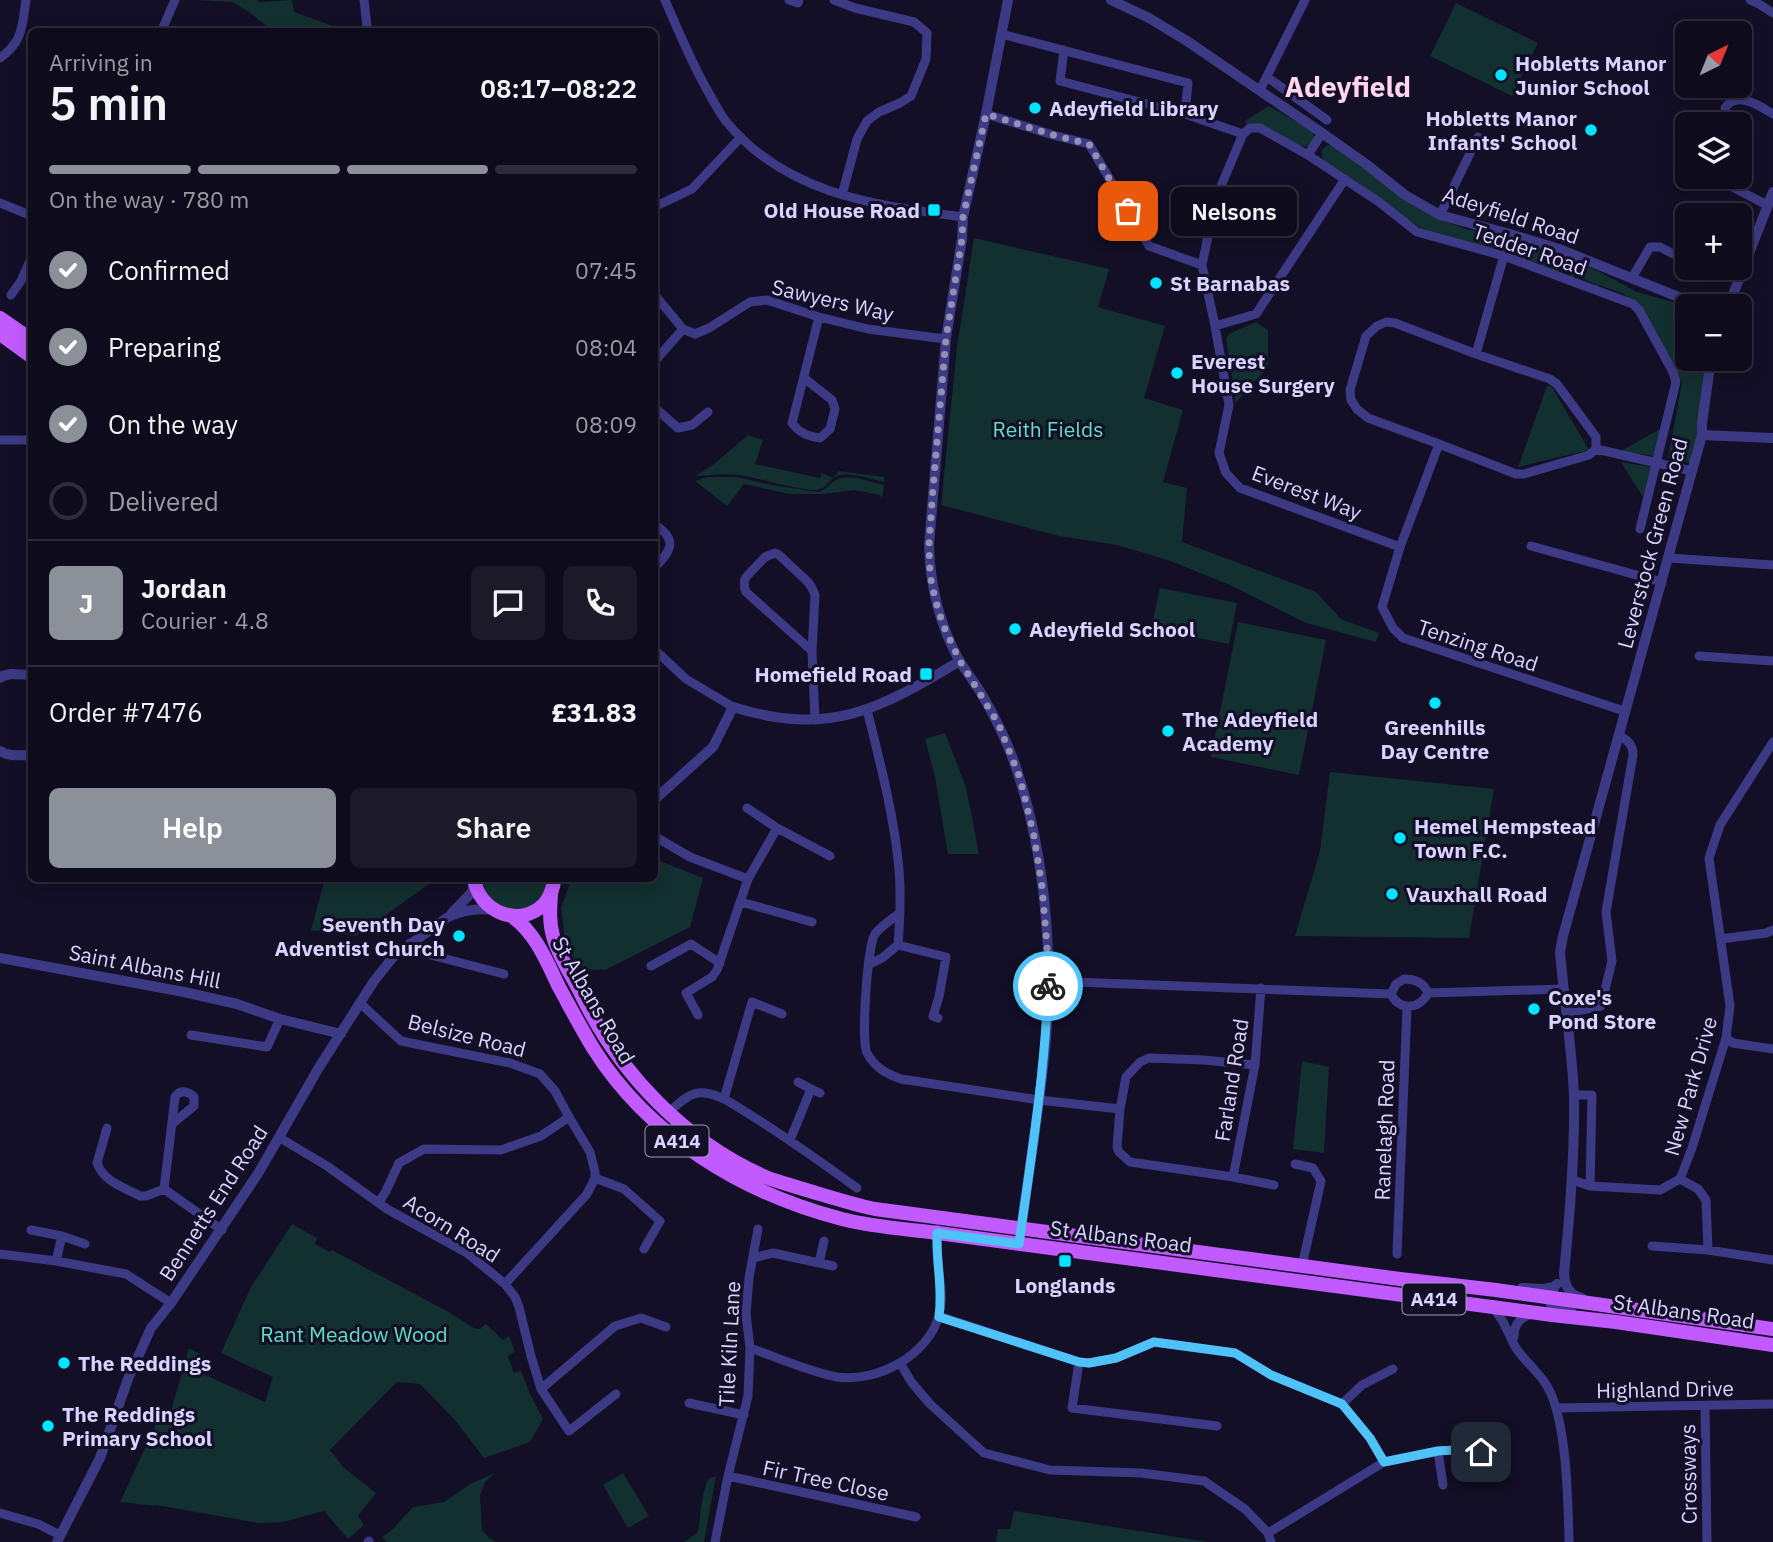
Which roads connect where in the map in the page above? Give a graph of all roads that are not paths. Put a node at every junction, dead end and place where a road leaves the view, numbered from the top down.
1 (26, 0) edge
2 (174, 0) edge
3 (364, 0) edge
4 (665, 0) edge
5 (789, 0) edge
6 (799, 0) edge
7 (834, 0) edge
8 (1008, 0) edge
9 (1111, 0) edge
10 (1305, 0) edge
11 (1749, 0) edge
12 (1773, 13) edge
13 (367, 27) dead end
14 (164, 28) edge
15 (1001, 34) junction
16 (1063, 51) junction
17 (0, 58) edge
18 (1267, 77) junction
19 (1260, 90) junction
20 (1725, 108) dead end
21 (986, 114) junction
22 (1185, 114) junction
23 (1773, 114) edge
24 (1327, 120) dead end
25 (1247, 131) junction
26 (1322, 133) junction
27 (741, 137) junction
28 (1478, 137) dead end
29 (1308, 155) junction
30 (1345, 179) junction
31 (1736, 189) edge
32 (1773, 192) edge
33 (842, 195) junction
34 (0, 203) edge
35 (658, 205) edge
36 (1767, 205) junction
37 (28, 214) edge
38 (1440, 215) junction
39 (963, 217) junction
40 (1510, 234) junction
41 (1675, 255) edge
42 (1504, 256) junction
43 (28, 265) edge
44 (1202, 265) junction
45 (1632, 278) junction
46 (1733, 294) edge
47 (11, 295) dead end
48 (1675, 295) edge
49 (658, 299) edge
50 (820, 317) junction
51 (0, 318) edge
52 (1215, 326) junction
53 (683, 329) junction
54 (0, 334) edge
55 (28, 337) edge
56 (946, 338) junction
57 (28, 354) edge
58 (1476, 354) junction
59 (658, 357) edge
60 (1709, 371) edge
61 (804, 378) junction
62 (658, 410) edge
63 (708, 412) dead end
64 (1702, 435) junction
65 (1773, 438) edge
66 (0, 440) edge
67 (28, 440) edge
68 (1439, 444) junction
69 (1596, 449) junction
70 (1656, 462) junction
71 (1692, 471) junction
72 (658, 527) edge
73 (1640, 529) dead end
74 (1531, 546) dead end
75 (1400, 547) junction
76 (1669, 558) junction
77 (658, 564) edge
78 (1773, 565) edge
79 (1662, 582) junction
80 (812, 651) junction
81 (658, 653) edge
82 (1699, 656) dead end
83 (960, 661) junction
84 (1773, 662) edge
85 (28, 675) edge
86 (0, 678) edge
87 (733, 707) junction
88 (867, 710) junction
89 (1624, 711) junction
90 (815, 720) junction
91 (1619, 735) junction
92 (1773, 742) edge
93 (0, 751) edge
94 (28, 755) edge
95 (658, 796) edge
96 (747, 808) dead end
97 (777, 828) junction
98 (658, 838) edge
99 (830, 856) dead end
100 (748, 879) junction
101 (474, 882) edge
102 (475, 882) edge
103 (553, 887) edge
104 (741, 902) junction
105 (494, 910) junction
106 (900, 913) junction
107 (448, 917) junction
108 (513, 917) junction
109 (812, 922) dead end
110 (1773, 930) edge
111 (1721, 939) junction
112 (410, 943) junction
113 (898, 945) junction
114 (0, 958) edge
115 (720, 963) junction
116 (868, 965) junction
117 (651, 966) dead end
118 (504, 974) dead end
119 (1048, 981) junction
120 (1261, 988) junction
121 (1563, 989) junction
122 (1391, 993) junction
123 (1428, 993) junction
124 (360, 1003) junction
125 (1407, 1007) junction
126 (1567, 1013) junction
127 (782, 1014) dead end
128 (698, 1015) dead end
129 (939, 1018) dead end
130 (280, 1019) junction
131 (191, 1034) dead end
132 (341, 1034) junction
133 (1726, 1038) junction
134 (1773, 1049) edge
135 (1255, 1066) junction
136 (798, 1082) dead end
137 (1574, 1095) junction
138 (724, 1099) junction
139 (1039, 1100) junction
140 (1120, 1109) junction
141 (668, 1113) junction
142 (569, 1117) junction
143 (172, 1125) dead end
144 (107, 1128) dead end
145 (280, 1138) junction
146 (790, 1140) junction
147 (1296, 1164) dead end
148 (1233, 1177) junction
149 (595, 1178) junction
150 (1680, 1179) junction
151 (1573, 1181) junction
152 (1274, 1185) dead end
153 (1590, 1186) junction
154 (857, 1188) dead end
155 (164, 1189) junction
156 (379, 1202) junction
157 (935, 1217) junction
158 (1021, 1228) junction
159 (758, 1229) dead end
160 (30, 1230) dead end
161 (222, 1230) junction
162 (937, 1233) junction
163 (62, 1236) junction
164 (824, 1241) dead end
165 (85, 1244) dead end
166 (1019, 1244) junction
167 (1652, 1246) dead end
168 (644, 1249) dead end
169 (1708, 1250) junction
170 (0, 1254) edge
171 (1397, 1254) dead end
172 (753, 1258) junction
173 (1773, 1260) edge
174 (56, 1261) junction
175 (818, 1263) junction
176 (833, 1266) dead end
177 (1302, 1266) junction
178 (1564, 1273) junction
179 (505, 1284) junction
180 (1552, 1293) junction
181 (171, 1303) junction
182 (1492, 1306) junction
183 (1612, 1306) junction
184 (1535, 1313) junction
185 (939, 1317) junction
186 (1616, 1322) junction
187 (666, 1327) dead end
188 (1773, 1329) edge
189 (1514, 1343) junction
190 (1773, 1345) edge
191 (750, 1348) junction
192 (1079, 1362) junction
193 (900, 1363) junction
194 (1393, 1369) dead end
195 (541, 1389) junction
196 (616, 1394) dead end
197 (689, 1403) dead end
198 (1342, 1404) junction
199 (1773, 1404) edge
200 (1705, 1406) junction
201 (1557, 1408) junction
202 (744, 1415) junction
203 (1217, 1426) dead end
204 (1438, 1451) junction
205 (1481, 1452) dead end
206 (1384, 1462) junction
207 (728, 1476) junction
208 (1443, 1485) dead end
209 (0, 1513) edge
210 (916, 1517) dead end
211 (1270, 1538) edge
212 (58, 1539) edge
213 (715, 1542) edge
214 (1569, 1542) edge
215 (1707, 1542) edge

1 - 17 street
2 - 14 street
3 - 13 street
4 - 27 street
5 - 6 street
7 - 33 street
8 - 15 street
9 - 19 street, Adeyfield Road
10 - 18 street
11 - 12 street
15 - 16 street
15 - 21 street
16 - 22 street, Tedder Road
16 - 22 street
18 - 19 street
18 - 24 street
19 - 26 street, Adeyfield Road
20 - 23 street
21 - 39 street
21 - 44 street
22 - 25 street, Tedder Road
25 - 29 street, Tedder Road
25 - 44 street, Everest Way
26 - 29 street
26 - 38 street, Adeyfield Road
27 - 33 street
27 - 35 street
28 - 38 street
29 - 30 street, Tedder Road
30 - 42 street, Tedder Road
30 - 52 street
31 - 36 street
32 - 36 street
33 - 39 street
34 - 37 street
36 - 46 street
38 - 40 street, Adeyfield Road
39 - 56 street
40 - 42 street
40 - 45 street, Adeyfield Road
41 - 45 street
42 - 58 street
42 - 70 street, Tedder Road
43 - 47 street
44 - 52 street, Everest Way
45 - 48 street, Adeyfield Road
49 - 53 street
50 - 53 street, Sawyers Way
50 - 56 street, Sawyers Way
50 - 61 street
51 - 55 main road
52 - 75 street, Everest Way
53 - 59 street
54 - 57 main road
56 - 83 street
58 - 68 street
58 - 69 street
60 - 64 street, Leverstock Green Road
61 - 61 street
62 - 63 street
64 - 65 street
64 - 71 street, Leverstock Green Road
66 - 67 street
68 - 69 street
68 - 75 street, Tenzing Road
69 - 70 street
70 - 71 street
70 - 73 street, Tedder Road
71 - 76 street, Leverstock Green Road
72 - 77 street
74 - 79 street
75 - 89 street, Tenzing Road
76 - 78 street
76 - 79 street, Leverstock Green Road
79 - 89 street, Leverstock Green Road
80 - 80 street
80 - 90 street
81 - 87 street
82 - 84 street
83 - 88 street
83 - 119 street
85 - 86 street
87 - 90 street
87 - 95 street
88 - 90 street
88 - 106 street
89 - 91 street, Leverstock Green Road
91 - 121 street, Leverstock Green Road
91 - 126 street
92 - 111 street, New Park Drive
93 - 94 street
96 - 97 street
97 - 99 street
97 - 100 street
98 - 100 street
100 - 104 street
101 - 107 street, Bennetts End Road
102 - 105 main road
103 - 108 main road
103 - 141 main road, St Albans Road / A414
104 - 109 street
104 - 115 street
105 - 107 street, Bennetts End Road
105 - 108 main road
106 - 113 street
106 - 116 street
107 - 112 street, Bennetts End Road
108 - 162 main road, St Albans Road / A414
110 - 111 street
111 - 133 street, New Park Drive
112 - 118 street
112 - 124 street, Bennetts End Road
113 - 116 street
113 - 129 street
114 - 130 street, Saint Albans Hill
115 - 117 street
115 - 128 street
116 - 139 street
119 - 120 street
119 - 139 street
120 - 122 street
120 - 135 street, Farland Road
121 - 123 street
121 - 126 street, Leverstock Green Road
122 - 123 street
122 - 125 street
123 - 125 street
124 - 132 street, Bennetts End Road
124 - 142 street, Belsize Road
125 - 171 street, Ranelagh Road
126 - 137 street, Leverstock Green Road
127 - 138 street
130 - 131 street
130 - 132 street, Saint Albans Hill
132 - 145 street, Bennetts End Road
133 - 134 street
133 - 150 street, New Park Drive
135 - 140 street
135 - 148 street, Farland Road
136 - 146 street
137 - 151 street, Leverstock Green Road
137 - 153 street
138 - 141 street
138 - 146 street
139 - 140 street
139 - 158 street
140 - 148 street
141 - 157 main road, St Albans Road / A414
142 - 149 street, Belsize Road
142 - 156 street
143 - 155 street
144 - 155 street
145 - 156 street, Acorn Road
145 - 161 street, Bennetts End Road
146 - 154 street
147 - 177 street
148 - 152 street
149 - 168 street
149 - 179 street
150 - 153 street, New Park Drive
150 - 169 street
151 - 153 street, New Park Drive
151 - 178 street, Leverstock Green Road
155 - 161 street
156 - 179 street, Acorn Road
157 - 158 main road, St Albans Road / A414
157 - 162 street
158 - 166 street
158 - 177 main road, St Albans Road / A414
159 - 172 street, Tile Kiln Lane
160 - 163 street
161 - 181 street, Bennetts End Road
162 - 166 main road, St Albans Road / A414
162 - 185 street
163 - 165 street
163 - 174 street
164 - 175 street
166 - 182 main road, St Albans Road / A414
167 - 169 street
169 - 173 street
170 - 174 street
172 - 175 street
172 - 191 street, Tile Kiln Lane
174 - 181 street
175 - 176 street
177 - 180 main road, St Albans Road / A414
178 - 180 street, Leverstock Green Road
178 - 183 street
179 - 195 street, Acorn Road
180 - 183 main road, St Albans Road / A414
180 - 186 street
181 - 212 street, Bennetts End Road
182 - 184 main road, St Albans Road / A414
182 - 189 street
183 - 188 main road, St Albans Road / A414
184 - 186 main road, St Albans Road / A414
184 - 189 street
185 - 192 street
185 - 193 street
186 - 190 main road, St Albans Road / A414
187 - 195 street
189 - 201 street
191 - 193 street
191 - 202 street, Tile Kiln Lane
192 - 198 street
192 - 203 street
193 - 211 street
194 - 198 street
195 - 196 street, Acorn Road
197 - 202 street
198 - 206 street
199 - 200 street, Highland Drive
200 - 201 street, Highland Drive
200 - 215 street, Crossways
201 - 214 street
202 - 207 street, Tile Kiln Lane
204 - 205 street
204 - 206 street
204 - 208 street
206 - 211 street
207 - 210 street, Fir Tree Close
207 - 213 street, Tile Kiln Lane
209 - 212 street

